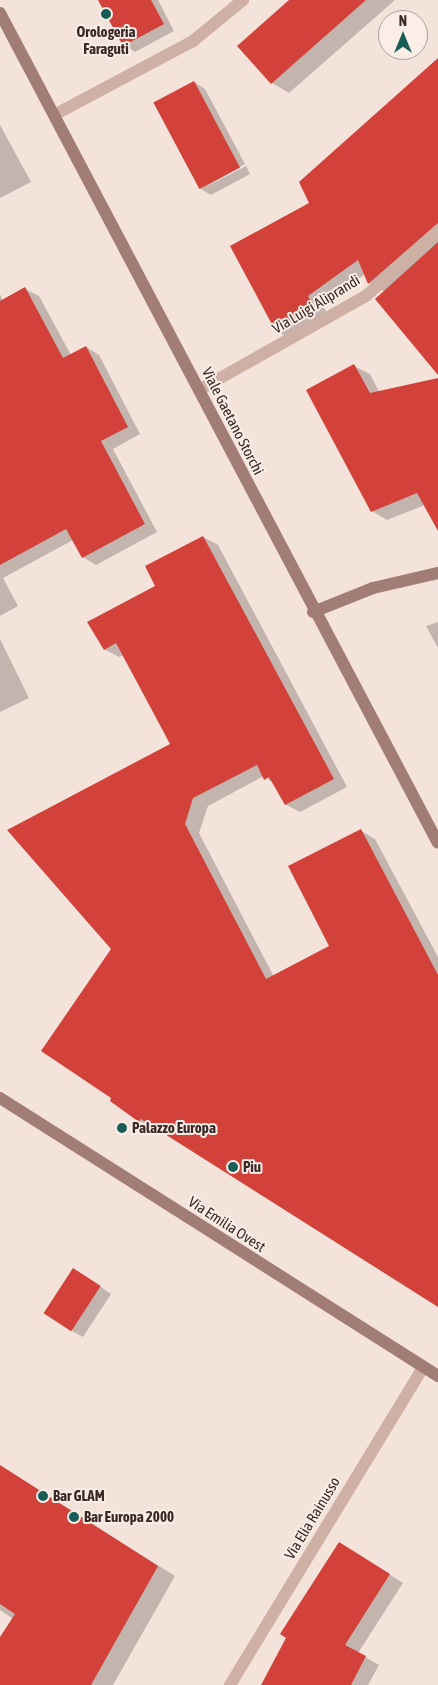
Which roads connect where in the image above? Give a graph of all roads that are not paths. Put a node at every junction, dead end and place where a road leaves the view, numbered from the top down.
1 (242, 0) edge
2 (0, 13) edge
3 (54, 115) junction
4 (438, 231) edge
5 (199, 390) junction
6 (438, 573) edge
7 (314, 612) junction
8 (438, 843) edge
9 (0, 1098) edge
10 (424, 1368) junction
11 (438, 1376) edge
12 (230, 1685) edge

1 - 3 street
2 - 3 street, Viale Gaetano Storchi
3 - 5 street, Viale Gaetano Storchi
4 - 5 street, Via Luigi Aliprandi
5 - 7 street, Viale Gaetano Storchi
6 - 7 street
7 - 8 street, Viale Gaetano Storchi
9 - 10 street, Via Emilia Ovest
10 - 11 street, Via Emilia Ovest
10 - 12 street, Via Elia Rainusso

